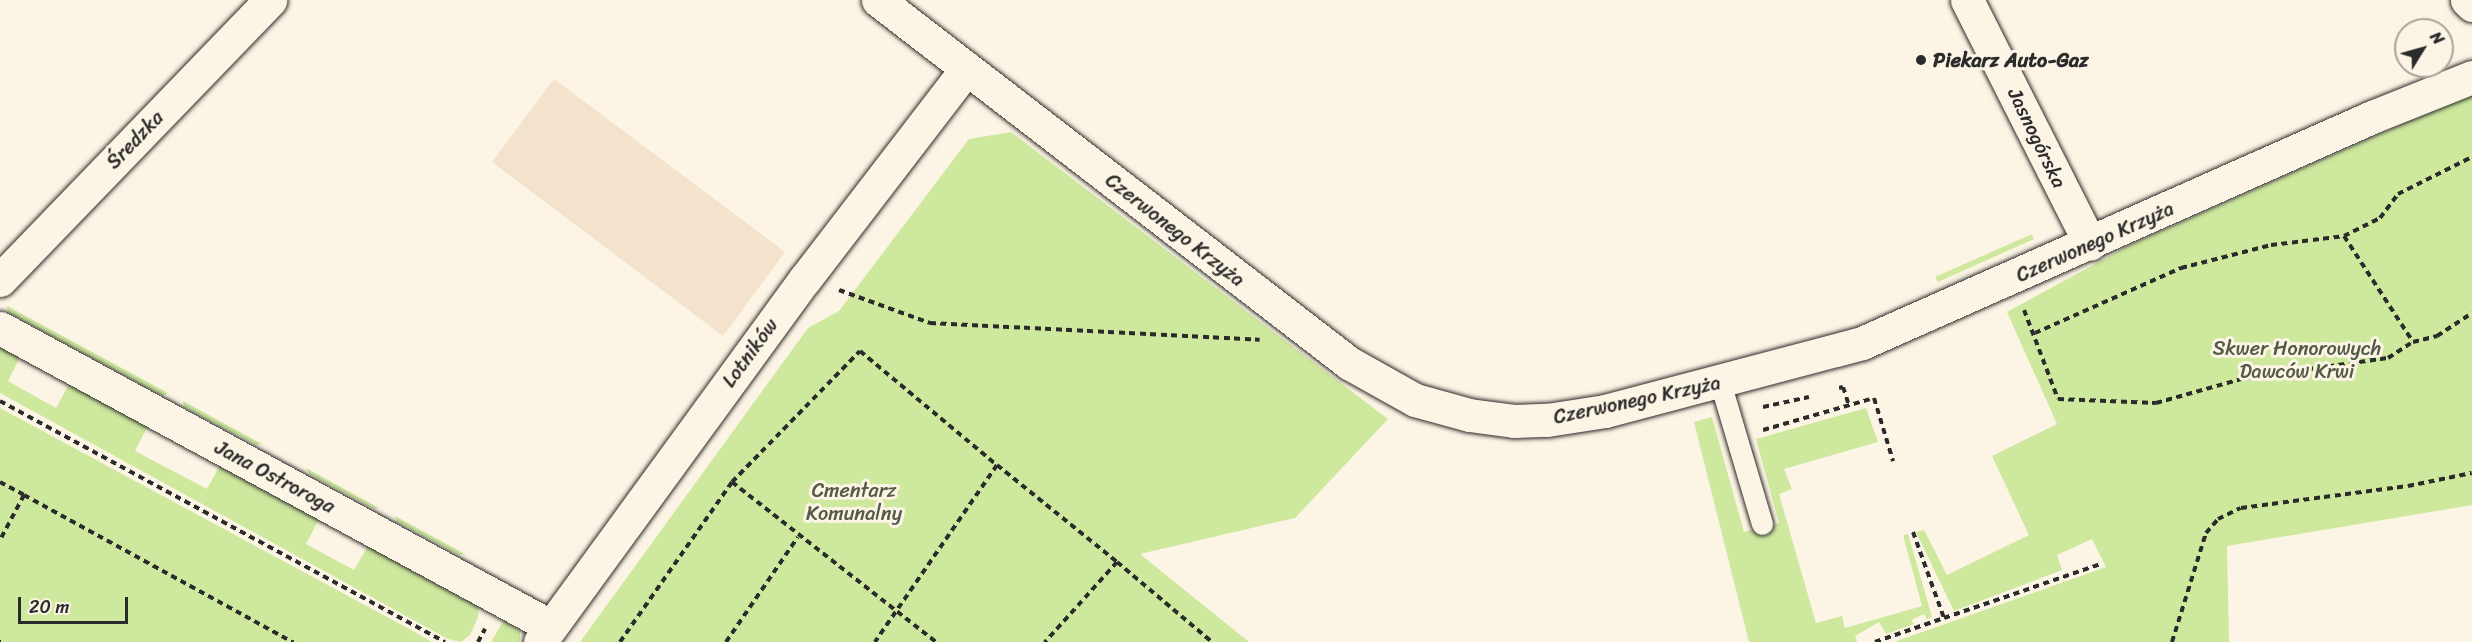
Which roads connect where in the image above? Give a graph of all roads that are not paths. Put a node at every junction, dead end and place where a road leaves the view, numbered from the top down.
1 (270, 0) edge
2 (878, 0) edge
3 (1967, 0) edge
4 (2467, 0) edge
5 (2472, 5) edge
6 (966, 69) junction
7 (2472, 77) edge
8 (2090, 244) junction
9 (0, 280) edge
10 (0, 328) edge
11 (1720, 382) junction
12 (1762, 524) dead end
13 (545, 634) edge

1 - 9 street, Średzka
2 - 6 street, Czerwonego Krzyża
3 - 8 street, Jasnogórska
4 - 5 street
6 - 11 street, Czerwonego Krzyża
6 - 13 street, Lotników
7 - 8 street, Czerwonego Krzyża
8 - 11 street, Czerwonego Krzyża
10 - 13 street, Jana Ostroroga
11 - 12 lane

